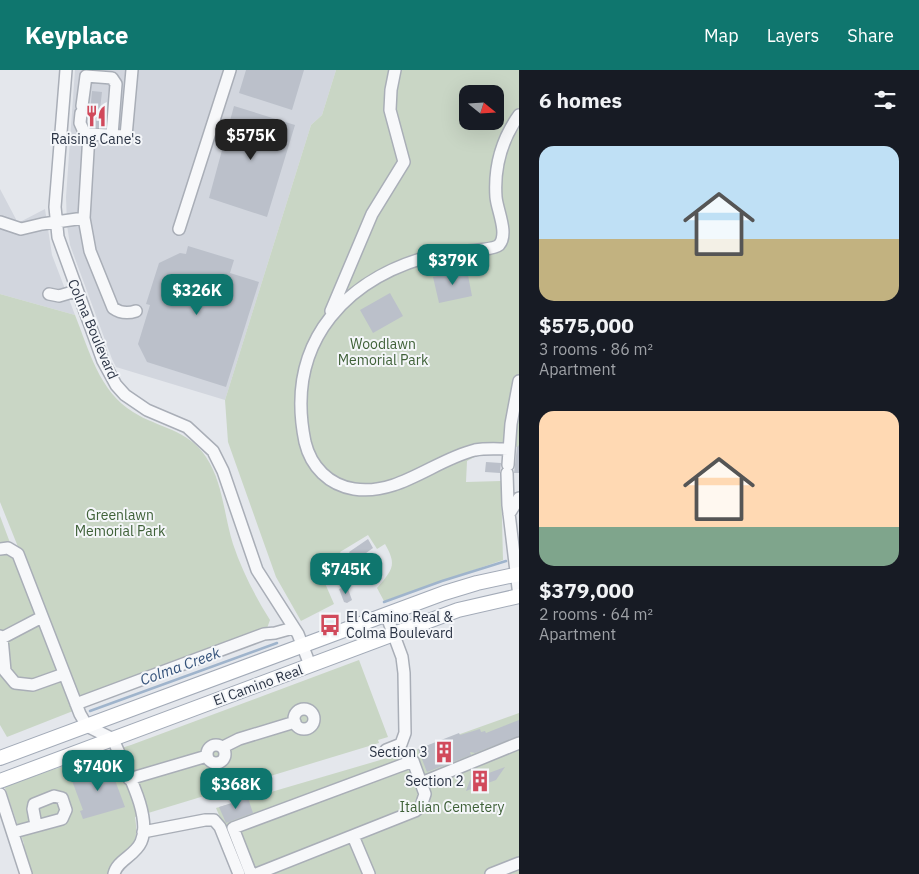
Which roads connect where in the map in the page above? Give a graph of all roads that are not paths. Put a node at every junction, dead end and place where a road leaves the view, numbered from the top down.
1 (66, 70) edge
2 (132, 70) edge
3 (230, 70) edge
4 (395, 70) edge
5 (84, 110) junction
6 (519, 115) edge
7 (86, 133) junction
8 (110, 134) junction
9 (84, 218) junction
10 (0, 222) edge
11 (56, 222) junction
12 (179, 230) dead end
13 (76, 291) junction
14 (49, 294) dead end
15 (136, 311) dead end
16 (325, 324) junction
17 (519, 381) edge
18 (512, 444) edge
19 (519, 498) edge
20 (509, 514) junction
21 (0, 549) edge
22 (518, 575) edge
23 (519, 596) edge
24 (386, 614) junction
25 (42, 617) junction
26 (293, 628) junction
27 (393, 634) junction
28 (1, 637) edge
29 (303, 646) junction
30 (310, 665) junction
31 (64, 674) junction
32 (79, 715) junction
33 (295, 722) dead end
34 (113, 739) junction
35 (519, 743) edge
36 (386, 750) dead end
37 (0, 758) edge
38 (129, 779) junction
39 (0, 781) edge
40 (421, 783) junction
41 (0, 794) edge
42 (36, 825) dead end
43 (14, 832) junction
44 (143, 832) junction
45 (353, 836) junction
46 (519, 863) edge
47 (26, 874) edge
48 (114, 874) edge
49 (240, 874) edge
50 (251, 874) edge
51 (256, 874) edge
52 (369, 874) edge
53 (491, 874) edge

1 - 11 street, Colma Boulevard
2 - 8 street
3 - 12 street
4 - 16 street
5 - 7 street
5 - 8 street
5 - 8 street
6 - 16 street
7 - 8 street
7 - 9 street
9 - 11 street
9 - 15 street
10 - 11 street
11 - 13 street, Colma Boulevard
13 - 14 street
13 - 26 street, Colma Boulevard
16 - 18 street
17 - 18 street
18 - 20 street
19 - 20 street
20 - 22 street
21 - 25 street
22 - 23 street
22 - 24 main road, El Camino Real
23 - 27 main road, El Camino Real
24 - 27 street
24 - 29 main road, El Camino Real
25 - 28 street
25 - 31 street
26 - 29 street, Colma Boulevard
26 - 32 street
27 - 30 main road, El Camino Real
27 - 36 street
28 - 31 street
29 - 30 street, Colma Boulevard
29 - 32 main road, El Camino Real
30 - 34 main road, El Camino Real
31 - 32 street
32 - 34 street
32 - 37 main road, El Camino Real
33 - 38 street
34 - 38 street
34 - 39 main road, El Camino Real
35 - 40 street
38 - 44 street
40 - 45 street
40 - 50 street
41 - 43 street
42 - 43 street
43 - 47 street
44 - 48 street
44 - 49 street
45 - 51 street
45 - 52 street
46 - 53 street

